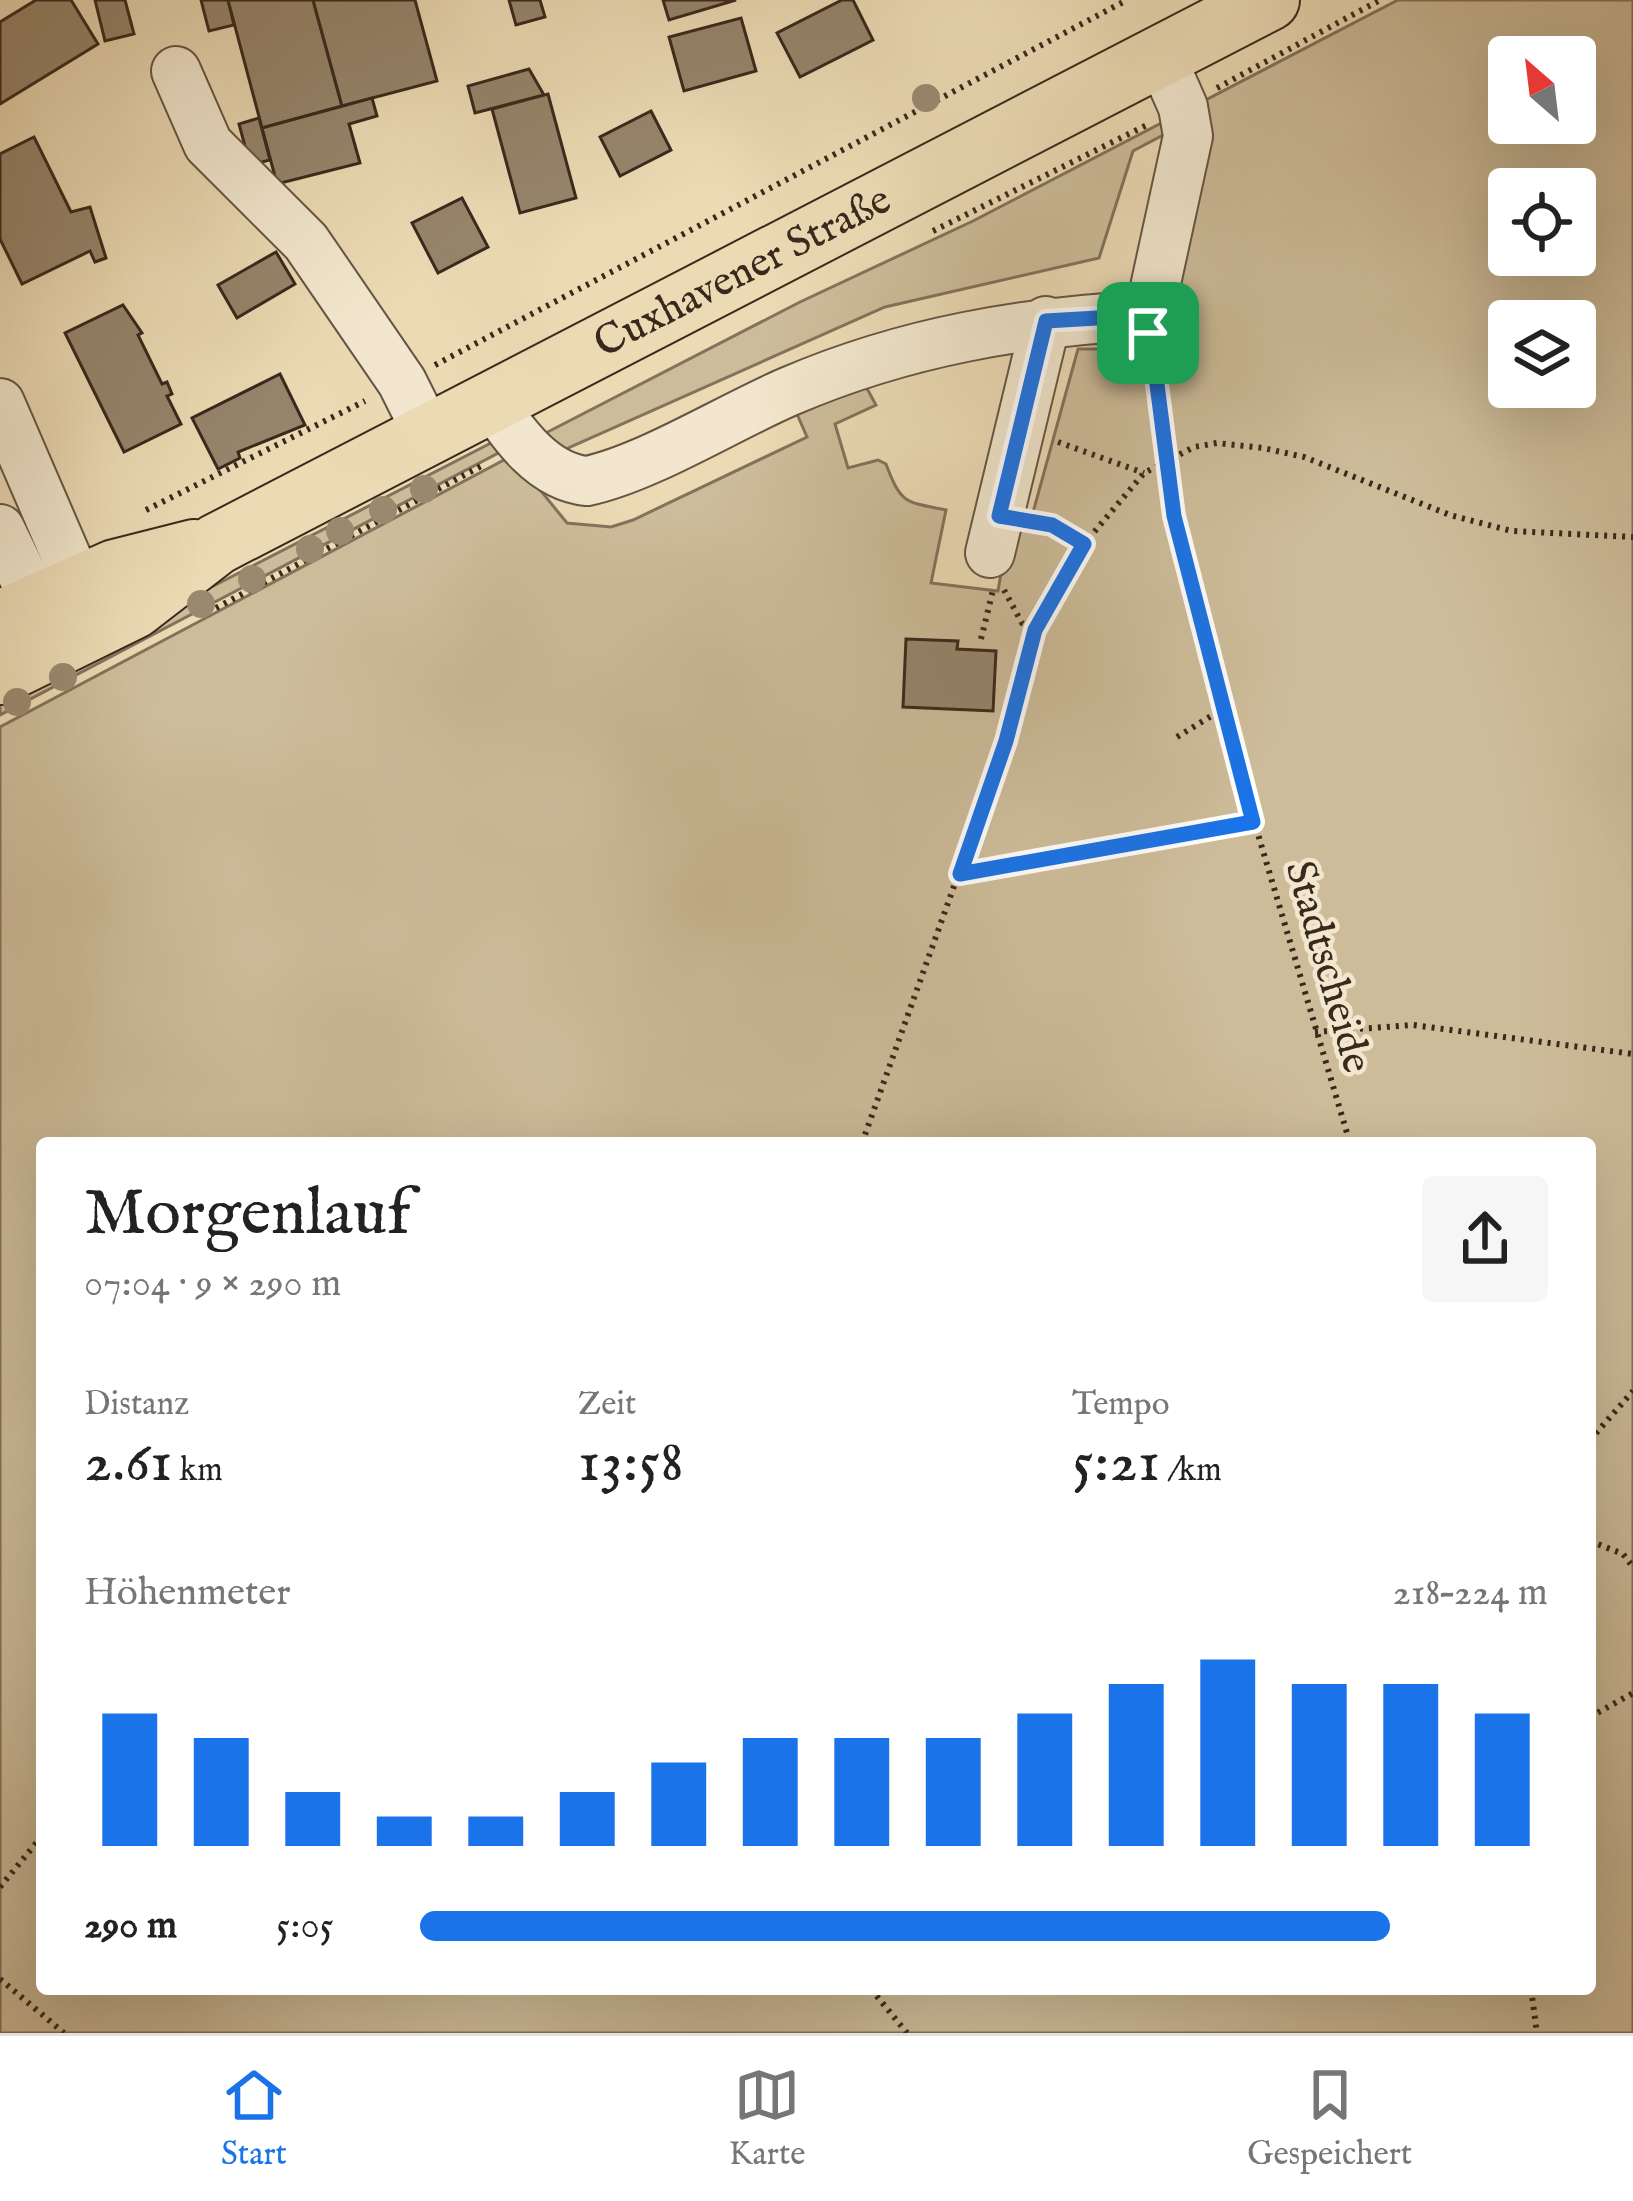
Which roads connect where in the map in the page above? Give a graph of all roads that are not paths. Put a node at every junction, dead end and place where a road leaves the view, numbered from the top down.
1 (1269, 0) edge
2 (176, 71) dead end
3 (1172, 82) junction
4 (1046, 321) junction
5 (0, 404) edge
6 (415, 408) junction
7 (505, 422) junction
8 (0, 529) edge
9 (218, 544) junction
10 (995, 558) road end
11 (38, 604) edge
12 (0, 674) edge

1 - 3 main road, Cuxhavener Straße
2 - 6 lane
3 - 4 lane
3 - 7 main road, Cuxhavener Straße
4 - 7 lane
4 - 10 lane
5 - 11 lane
6 - 7 main road, Cuxhavener Straße
6 - 9 main road, Cuxhavener Straße
8 - 11 lane
9 - 11 main road, Cuxhavener Straße
9 - 12 main road, Cuxhavener Straße

